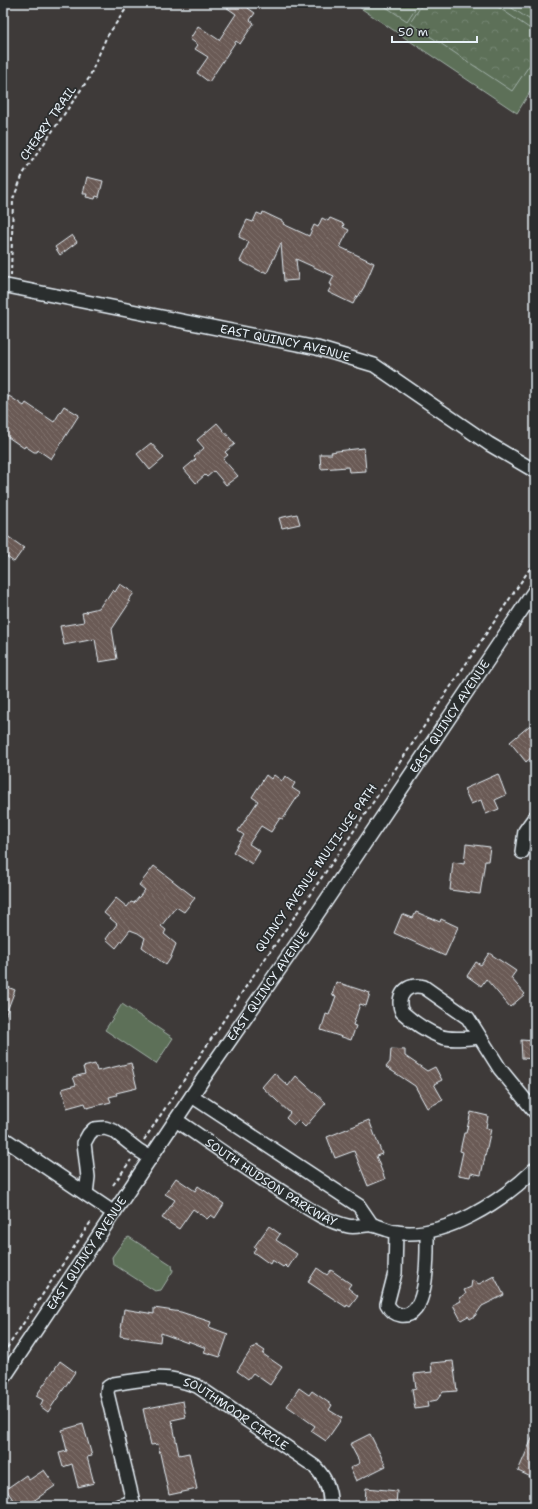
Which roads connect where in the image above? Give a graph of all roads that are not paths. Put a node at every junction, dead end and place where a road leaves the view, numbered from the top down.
1 (9, 286) road end
2 (535, 471) edge
3 (535, 590) edge
4 (535, 817) edge
5 (522, 852) dead end
6 (480, 1037) junction
7 (192, 1096) junction
8 (535, 1112) edge
9 (176, 1120) junction
10 (3, 1138) edge
11 (151, 1158) junction
12 (535, 1169) edge
13 (86, 1194) junction
14 (114, 1212) junction
15 (372, 1225) junction
16 (396, 1232) junction
17 (427, 1232) junction
18 (3, 1380) edge
19 (133, 1504) edge
20 (119, 1506) edge
21 (330, 1506) edge

1 - 2 street, EAST QUINCY AVENUE
3 - 7 street, EAST QUINCY AVENUE
4 - 5 street
6 - 6 street
6 - 8 street
7 - 9 street, EAST QUINCY AVENUE
7 - 15 street, SOUTH HUDSON PARKWAY
9 - 11 street, EAST QUINCY AVENUE
9 - 15 street, SOUTH HUDSON PARKWAY
10 - 13 street
11 - 13 street
11 - 14 street, EAST QUINCY AVENUE
12 - 17 street, SOUTH HUDSON PARKWAY
13 - 14 street
14 - 18 street, EAST QUINCY AVENUE
15 - 16 street, SOUTH HUDSON PARKWAY
16 - 17 street, SOUTH HUDSON PARKWAY
16 - 17 street
19 - 20 street
19 - 21 street, SOUTHMOOR CIRCLE

